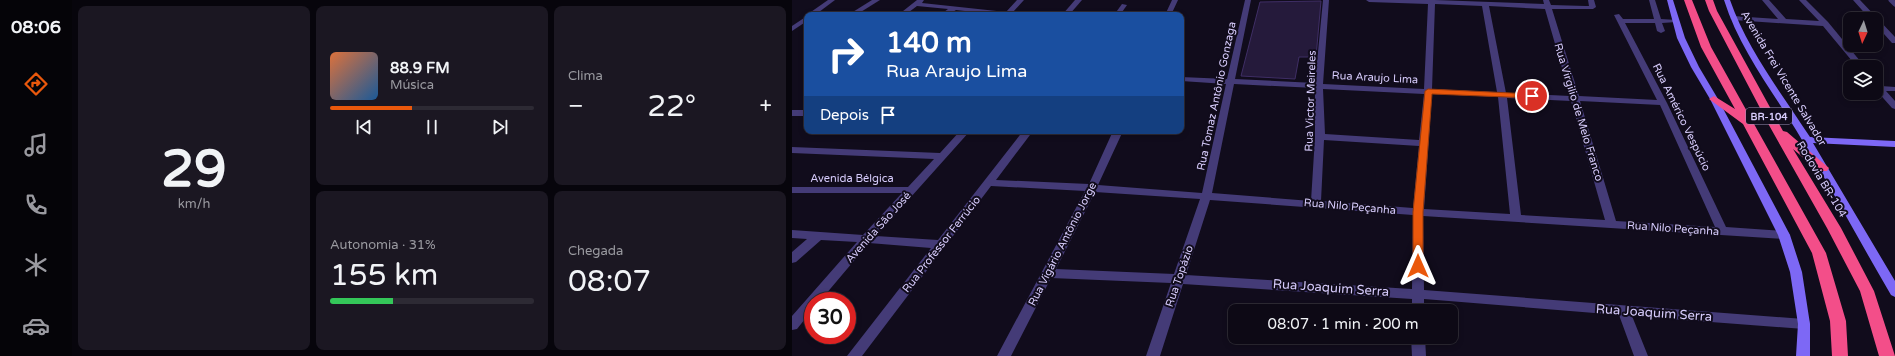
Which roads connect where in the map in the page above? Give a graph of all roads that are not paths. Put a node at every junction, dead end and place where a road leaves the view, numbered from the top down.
1 (832, 0) edge
2 (877, 0) edge
3 (1021, 0) edge
4 (1079, 0) edge
5 (1175, 0) edge
6 (1248, 0) edge
7 (1326, 0) edge
8 (1369, 0) edge
9 (1652, 0) edge
10 (1670, 0) edge
11 (1688, 0) edge
12 (1709, 0) edge
13 (1727, 0) edge
14 (1765, 0) edge
15 (1802, 0) edge
16 (1856, 0) edge
17 (1891, 0) edge
18 (1432, 1) edge
19 (919, 2) edge
20 (1485, 4) junction
21 (1547, 4) edge
22 (1592, 4) edge
23 (1895, 4) edge
24 (1124, 5) dead end
25 (956, 8) junction
26 (814, 12) edge
27 (856, 12) edge
28 (906, 12) edge
29 (949, 12) edge
30 (991, 12) edge
31 (1010, 12) edge
32 (1068, 12) edge
33 (1118, 12) edge
34 (1169, 12) edge
35 (1867, 12) edge
36 (1733, 18) junction
37 (804, 20) edge
38 (1659, 21) junction
39 (1675, 21) junction
40 (1784, 21) junction
41 (1825, 24) junction
42 (1883, 28) edge
43 (792, 30) edge
44 (1662, 31) dead end
45 (1895, 41) edge
46 (1855, 60) edge
47 (1184, 79) edge
48 (1230, 81) junction
49 (1319, 85) junction
50 (1883, 87) edge
51 (1895, 89) edge
52 (1428, 91) junction
53 (1883, 93) edge
54 (1502, 94) junction
55 (1576, 98) junction
56 (1714, 99) junction
57 (1663, 103) junction
58 (1895, 106) edge
59 (792, 112) edge
60 (804, 113) edge
61 (1748, 123) junction
62 (1775, 128) junction
63 (962, 134) edge
64 (1026, 134) edge
65 (1117, 134) edge
66 (1320, 137) junction
67 (1807, 140) junction
68 (1423, 143) junction
69 (1895, 144) edge
70 (792, 150) edge
71 (942, 156) junction
72 (1823, 168) junction
73 (989, 183) junction
74 (1092, 188) junction
75 (792, 190) edge
76 (911, 190) junction
77 (1206, 197) junction
78 (1316, 203) junction
79 (1418, 212) junction
80 (1516, 218) junction
81 (1612, 224) junction
82 (1722, 231) junction
83 (792, 234) edge
84 (819, 235) junction
85 (1784, 235) junction
86 (867, 238) junction
87 (940, 244) junction
88 (792, 259) edge
89 (1048, 273) junction
90 (1178, 278) junction
91 (1895, 292) edge
92 (1418, 293) junction
93 (1418, 304) edge
94 (1624, 310) junction
95 (1804, 324) junction
96 (792, 325) edge
97 (1418, 344) edge
98 (854, 356) edge
99 (1004, 356) edge
100 (1153, 356) edge
101 (1419, 356) edge
102 (1641, 356) edge
103 (1803, 356) edge
104 (1840, 356) edge
105 (1887, 356) edge

1 - 26 street
2 - 27 street
3 - 31 street
4 - 32 street
5 - 34 street
6 - 48 street, Rua Tomaz Antônio Gonzaga
7 - 49 street, Rua Victor Meireles
8 - 18 street
9 - 38 street
10 - 39 main road
11 - 61 highway, BR-104
12 - 62 highway, Rodovia BR-104 / BR-104
13 - 36 main road, Avenida Frei Vicente Salvador
14 - 40 street
15 - 41 street
16 - 35 street
17 - 23 lane
18 - 20 street
18 - 52 street
19 - 25 street
19 - 28 street
20 - 21 street
20 - 54 street
21 - 22 street
21 - 55 street, Rua Virgilio de Melo Franco
24 - 33 street
25 - 29 street
25 - 30 street
36 - 40 street
36 - 67 main road, Avenida Frei Vicente Salvador
37 - 43 street
38 - 39 street
38 - 44 street
38 - 57 street, Rua Américo Vespúcio
39 - 56 main road
40 - 41 street
41 - 46 street
42 - 45 street
47 - 48 street, Rua Araujo Lima
48 - 49 street, Rua Araujo Lima
48 - 77 street, Rua Tomaz Antônio Gonzaga
49 - 52 street, Rua Araujo Lima
49 - 66 street, Rua Victor Meireles
50 - 51 street
52 - 54 street, Rua Araujo Lima
52 - 68 street
53 - 58 street
54 - 55 street, Rua Araujo Lima
54 - 80 street
55 - 57 street, Rua Araujo Lima
55 - 81 street, Rua Virgilio de Melo Franco
56 - 61 highway
56 - 85 main road
57 - 82 street, Rua Américo Vespúcio
59 - 60 street
61 - 104 highway, BR-104
62 - 72 highway
62 - 105 highway, Rodovia BR-104 / BR-104
63 - 71 street, Avenida São José
64 - 73 street, Rua Professor Ferrúcio
65 - 74 street, Rua Vigário Antônio Jorge
66 - 68 street
66 - 78 street, Rua Victor Meireles
67 - 69 main road
67 - 72 main road, Avenida Frei Vicente Salvador
68 - 79 street
70 - 71 street
71 - 76 street, Avenida São José
72 - 91 main road, Avenida Frei Vicente Salvador
73 - 74 street, Rua Nilo Peçanha
73 - 87 street, Rua Professor Ferrúcio
74 - 77 street, Rua Nilo Peçanha
74 - 89 street, Rua Vigário Antônio Jorge
75 - 76 street, Avenida Bélgica
76 - 86 street, Avenida São José
77 - 78 street, Rua Nilo Peçanha
77 - 90 street, Rua Topázio
78 - 79 street, Rua Nilo Peçanha
79 - 80 street, Rua Nilo Peçanha
79 - 92 street
80 - 81 street, Rua Nilo Peçanha
81 - 82 street, Rua Nilo Peçanha
82 - 85 street, Rua Nilo Peçanha
83 - 84 street
84 - 86 street
84 - 88 street
85 - 95 main road
86 - 87 street
86 - 96 street, Avenida São José
87 - 98 street, Rua Professor Ferrúcio
89 - 90 street, Rua Joaquim Serra
89 - 99 street, Rua Vigário Antônio Jorge
90 - 92 street, Rua Joaquim Serra
90 - 100 street, Rua Topázio
92 - 93 street
92 - 94 street, Rua Joaquim Serra
94 - 95 street, Rua Joaquim Serra
94 - 102 street
95 - 103 main road
97 - 101 street

